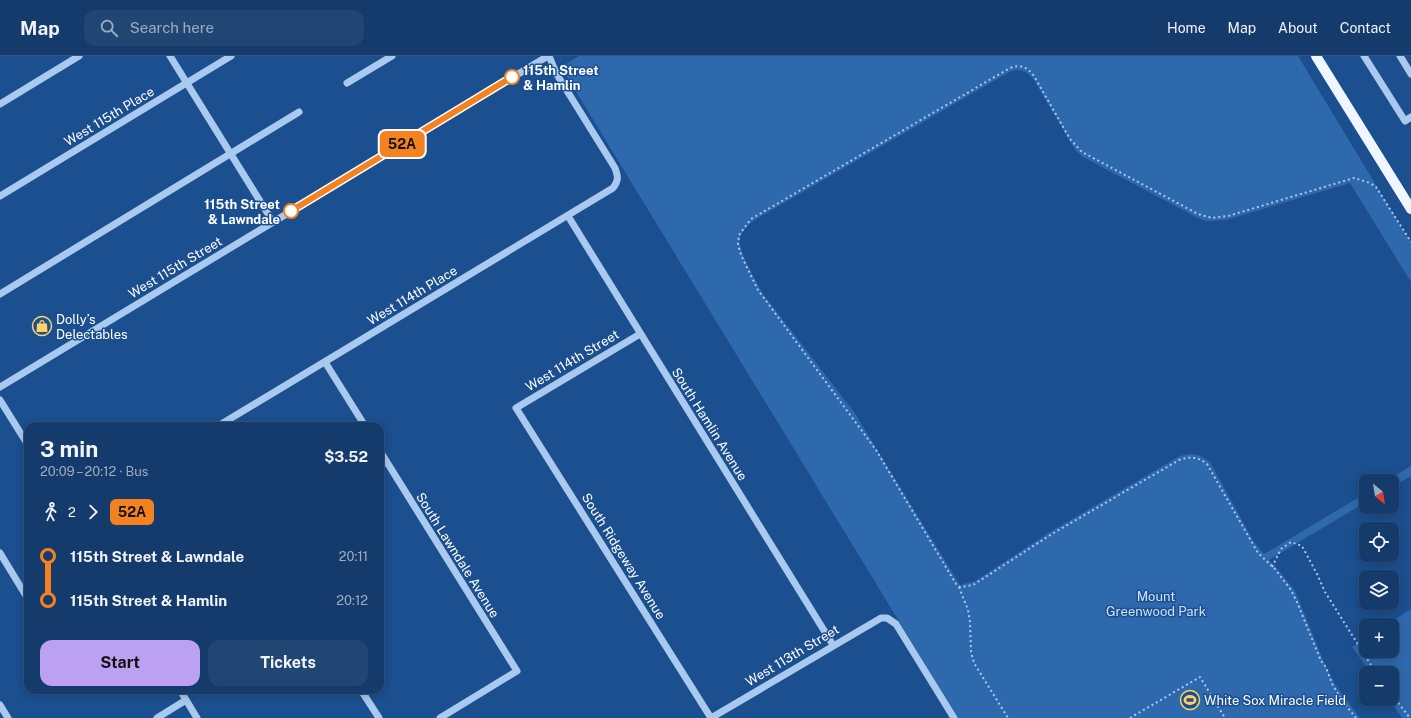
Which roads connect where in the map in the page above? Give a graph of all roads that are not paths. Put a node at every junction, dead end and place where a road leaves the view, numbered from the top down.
1 (79, 56) edge
2 (170, 56) edge
3 (231, 56) edge
4 (392, 56) edge
5 (548, 56) edge
6 (1316, 56) edge
7 (1364, 56) edge
8 (1400, 56) edge
9 (1411, 74) edge
10 (187, 83) junction
11 (347, 83) dead end
12 (0, 104) edge
13 (299, 112) dead end
14 (1411, 117) edge
15 (231, 154) junction
16 (0, 196) edge
17 (1411, 209) edge
18 (568, 216) junction
19 (273, 222) junction
20 (0, 294) edge
21 (640, 334) junction
22 (324, 362) junction
23 (0, 387) edge
24 (0, 400) edge
25 (516, 408) joint
26 (225, 422) edge
27 (362, 422) edge
28 (24, 439) edge
29 (384, 457) edge
30 (0, 553) edge
31 (24, 592) edge
32 (833, 645) junction
33 (182, 694) edge
34 (364, 694) edge
35 (186, 700) junction
36 (0, 705) edge
37 (8, 718) edge
38 (157, 718) edge
39 (197, 718) edge
40 (379, 718) edge
41 (440, 718) edge
42 (711, 718) edge
43 (954, 718) edge

1 - 12 street
2 - 10 street
3 - 10 street, West 115th Place
4 - 11 street
5 - 18 street, West 114th Place
5 - 19 street, West 115th Street
6 - 17 main road
7 - 14 street
8 - 9 street
10 - 15 street
10 - 16 street, West 115th Place
13 - 15 street
15 - 19 street
15 - 20 street
18 - 21 street, South Hamlin Avenue
18 - 22 street, West 114th Place
19 - 23 street, West 115th Street
21 - 25 street, West 114th Street
21 - 32 street, South Hamlin Avenue
22 - 26 street, West 114th Place
22 - 27 street
24 - 28 street
25 - 42 street, South Ridgeway Avenue
29 - 41 street, South Lawndale Avenue
30 - 31 street
32 - 42 street, West 113th Street
32 - 43 street, West 113th Street
33 - 35 street
34 - 40 street
35 - 38 street
35 - 39 street
36 - 37 street

